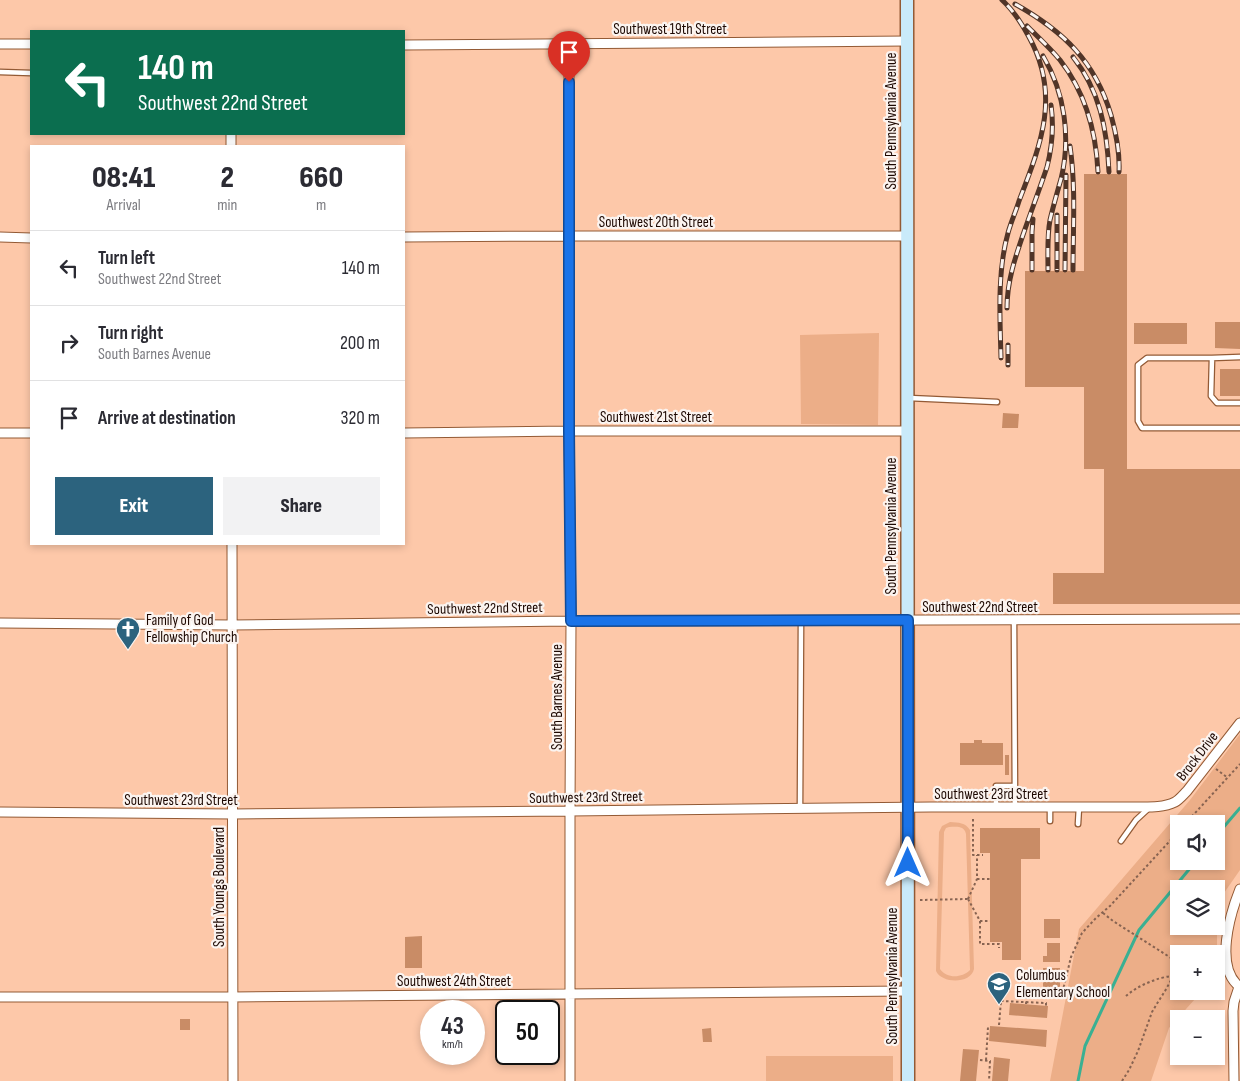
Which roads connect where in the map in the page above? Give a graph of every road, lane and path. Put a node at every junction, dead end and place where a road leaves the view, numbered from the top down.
1 (907, 0) edge
2 (907, 41) junction
3 (0, 44) edge
4 (30, 44) edge
5 (405, 44) edge
6 (569, 44) junction
7 (0, 72) edge
8 (30, 73) edge
9 (569, 236) junction
10 (907, 236) junction
11 (0, 237) edge
12 (30, 238) edge
13 (405, 238) edge
14 (1240, 357) edge
15 (1212, 358) junction
16 (908, 398) junction
17 (997, 402) dead end
18 (1240, 403) edge
19 (1240, 428) edge
20 (569, 431) junction
21 (908, 431) junction
22 (0, 433) edge
23 (30, 433) edge
24 (405, 433) edge
25 (232, 545) edge
26 (908, 620) junction
27 (1014, 620) junction
28 (1240, 620) edge
29 (571, 621) junction
30 (801, 621) junction
31 (0, 623) edge
32 (232, 625) junction
33 (1015, 674) junction
34 (1021, 674) dead end
35 (1240, 723) edge
36 (1208, 763) junction
37 (1240, 764) edge
38 (1228, 778) junction
39 (1015, 786) junction
40 (1172, 803) joint
41 (1151, 806) junction
42 (908, 807) junction
43 (996, 807) junction
44 (1079, 807) junction
45 (1015, 808) junction
46 (1050, 808) junction
47 (800, 809) junction
48 (0, 812) edge
49 (570, 812) junction
50 (233, 814) junction
51 (1194, 815) edge
52 (973, 819) dead end
53 (1050, 821) dead end
54 (1078, 824) dead end
55 (1121, 841) dead end
56 (1170, 841) edge
57 (977, 855) junction
58 (983, 855) dead end
59 (977, 879) junction
60 (990, 879) dead end
61 (1240, 889) edge
62 (920, 900) dead end
63 (968, 900) junction
64 (1103, 912) junction
65 (980, 921) junction
66 (990, 921) dead end
67 (999, 948) dead end
68 (1170, 958) edge
69 (1170, 976) edge
70 (1170, 982) edge
71 (1239, 987) edge
72 (1002, 988) dead end
73 (1027, 988) dead end
74 (1046, 990) dead end
75 (908, 991) junction
76 (570, 994) junction
77 (1126, 996) dead end
78 (0, 997) edge
79 (232, 997) junction
80 (1001, 1001) junction
81 (1026, 1003) junction
82 (1046, 1006) dead end
83 (999, 1025) dead end
84 (988, 1027) dead end
85 (980, 1060) dead end
86 (986, 1060) junction
87 (233, 1081) edge
88 (570, 1081) edge
89 (908, 1081) edge
90 (989, 1081) edge
91 (1122, 1081) edge
92 (1234, 1081) edge

1 - 2 main road, South Pennsylvania Avenue
2 - 6 street, Southwest 19th Street
2 - 10 main road, South Pennsylvania Avenue
3 - 4 street
5 - 6 street, Southwest 19th Street
6 - 9 street, South Barnes Avenue
7 - 8 lane
9 - 10 street, Southwest 20th Street
9 - 13 street, Southwest 20th Street
9 - 20 street, South Barnes Avenue
10 - 16 main road, South Pennsylvania Avenue
11 - 12 street
14 - 15 lane
15 - 18 lane
15 - 19 lane
16 - 17 lane
16 - 21 main road, South Pennsylvania Avenue
20 - 21 street, Southwest 21st Street
20 - 24 street, Southwest 21st Street
20 - 29 street, South Barnes Avenue
21 - 26 main road, South Pennsylvania Avenue
22 - 23 street
25 - 32 street, South Youngs Boulevard
26 - 27 street, Southwest 22nd Street
26 - 30 street, Southwest 22nd Street
26 - 42 main road, South Pennsylvania Avenue
27 - 28 street, Southwest 22nd Street
27 - 33 lane
29 - 30 street, Southwest 22nd Street
29 - 32 street, Southwest 22nd Street
29 - 49 street, South Barnes Avenue
30 - 47 lane
31 - 32 street, Southwest 22nd Street
32 - 50 street, South Youngs Boulevard
33 - 34 lane
33 - 39 lane
35 - 36 street, Brock Drive
36 - 38 path
36 - 40 street, Brock Drive
37 - 38 path
38 - 51 path
39 - 43 lane
39 - 45 lane
40 - 41 street, Southwest 23rd Street
41 - 44 street, Southwest 23rd Street
41 - 55 lane
42 - 43 street, Southwest 23rd Street
42 - 47 street, Southwest 23rd Street
42 - 75 main road, South Pennsylvania Avenue
43 - 45 street, Southwest 23rd Street
44 - 46 street, Southwest 23rd Street
44 - 54 lane
45 - 46 street, Southwest 23rd Street
46 - 53 lane
47 - 49 street, Southwest 23rd Street
48 - 50 street, Southwest 23rd Street
49 - 50 street, Southwest 23rd Street
49 - 76 street, South Barnes Avenue
50 - 79 street, South Youngs Boulevard
52 - 57 path
56 - 64 path
57 - 58 path
57 - 59 path
59 - 60 path
59 - 63 path
61 - 71 street
62 - 63 path
63 - 65 path
64 - 68 path
64 - 74 path
65 - 66 path
65 - 67 path
69 - 77 path
70 - 91 path
71 - 92 street
72 - 80 path
73 - 81 path
75 - 76 street, Southwest 24th Street
75 - 89 main road, South Pennsylvania Avenue
76 - 79 street, Southwest 24th Street
76 - 88 street, South Barnes Avenue
78 - 79 street, Southwest 24th Street
79 - 87 street, South Youngs Boulevard
80 - 81 path
80 - 83 path
81 - 82 path
84 - 86 path
85 - 86 path
86 - 90 path

